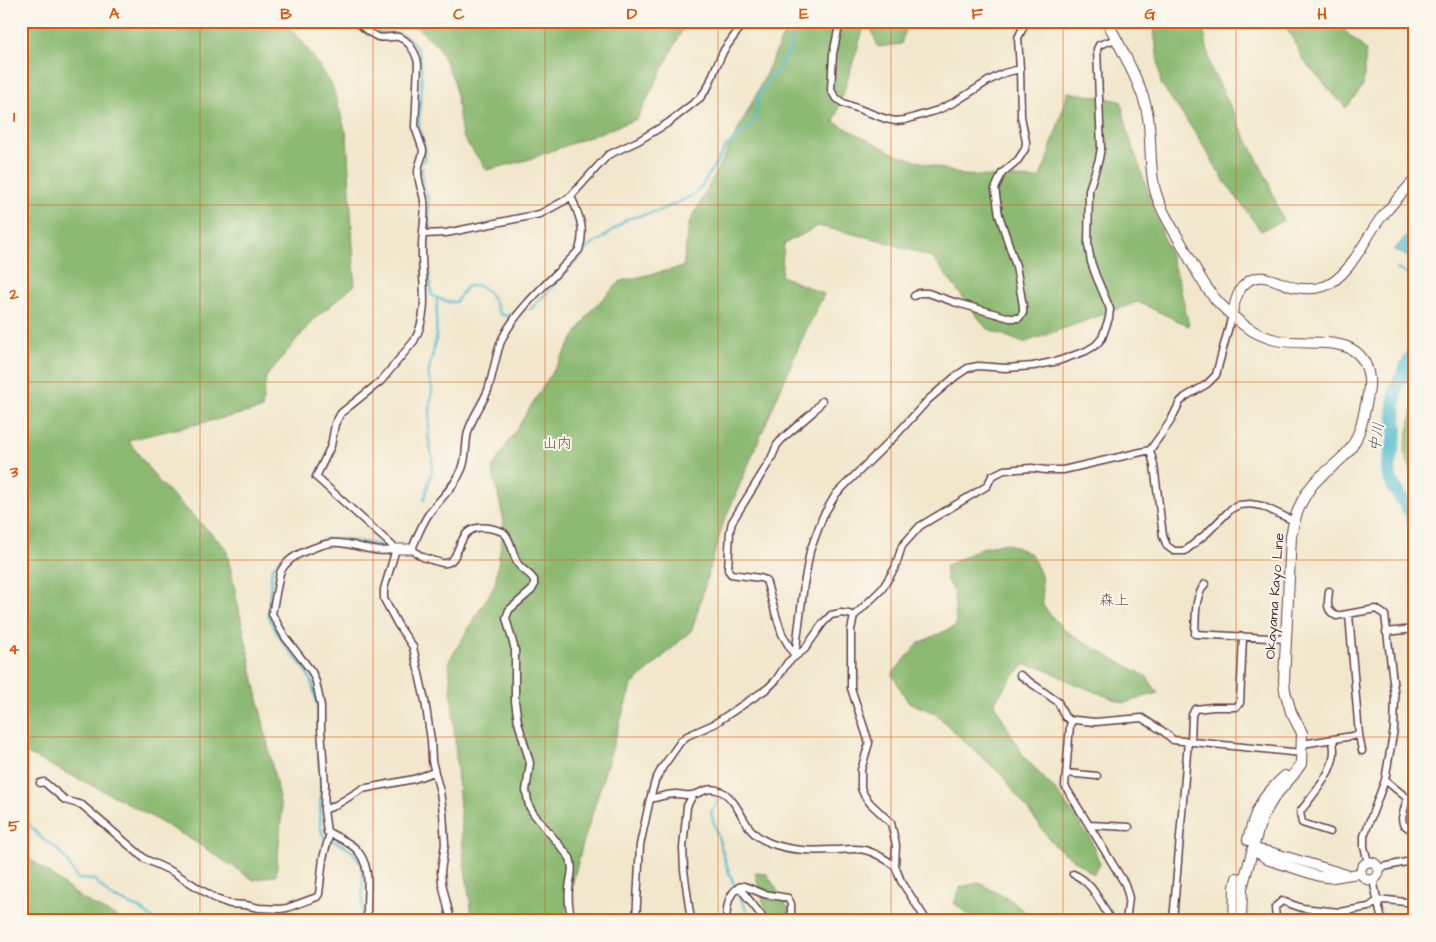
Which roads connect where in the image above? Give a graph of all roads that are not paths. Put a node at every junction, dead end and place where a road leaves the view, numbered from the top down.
1 (355, 21) edge
2 (745, 21) edge
3 (840, 21) edge
4 (1026, 21) edge
5 (1107, 21) edge
6 (1116, 39) junction
7 (1020, 69) junction
8 (1415, 179) edge
9 (571, 196) junction
10 (428, 234) junction
11 (914, 296) dead end
12 (1232, 315) junction
13 (822, 401) dead end
14 (1150, 450) junction
15 (1294, 521) junction
16 (396, 549) junction
17 (412, 549) junction
18 (1206, 584) dead end
19 (1329, 591) dead end
20 (1349, 614) junction
21 (854, 616) junction
22 (1414, 631) edge
23 (1386, 632) junction
24 (1243, 637) junction
25 (1286, 639) junction
26 (795, 656) junction
27 (1020, 675) dead end
28 (1072, 721) junction
29 (1359, 736) junction
30 (1333, 739) junction
31 (1190, 742) junction
32 (1302, 751) junction
33 (1362, 751) dead end
34 (434, 772) junction
35 (1066, 773) junction
36 (1097, 776) dead end
37 (1385, 780) junction
38 (40, 782) dead end
39 (693, 796) junction
40 (1415, 796) edge
41 (1407, 798) junction
42 (650, 799) junction
43 (324, 810) junction
44 (1089, 825) junction
45 (1128, 827) dead end
46 (1415, 828) edge
47 (1330, 832) dead end
48 (328, 837) junction
49 (1249, 848) junction
50 (1415, 860) edge
51 (1368, 862) junction
52 (895, 866) junction
53 (1379, 868) junction
54 (1361, 873) junction
55 (1073, 874) dead end
56 (1373, 880) junction
57 (739, 887) junction
58 (1377, 901) junction
59 (1415, 903) edge
60 (368, 921) edge
61 (451, 921) edge
62 (573, 921) edge
63 (636, 921) edge
64 (691, 921) edge
65 (726, 921) edge
66 (763, 921) edge
67 (791, 921) edge
68 (927, 921) edge
69 (1105, 921) edge
70 (1126, 921) edge
71 (1173, 921) edge
72 (1234, 921) edge
73 (1241, 921) edge
74 (1276, 921) edge
75 (1382, 921) edge

1 - 10 street
2 - 9 street
3 - 7 street
4 - 7 street
5 - 6 main road, Okayama Kayo Line
6 - 12 main road, Okayama Kayo Line
6 - 26 street
7 - 11 street
8 - 12 street
9 - 10 street
9 - 17 street
10 - 16 street
12 - 14 street
12 - 15 main road, Okayama Kayo Line
13 - 26 street
14 - 15 street
14 - 21 street
15 - 25 main road, Okayama Kayo Line
16 - 17 street
16 - 34 street
16 - 43 street
17 - 62 street
18 - 24 street
19 - 20 street
20 - 23 street
20 - 29 street
21 - 26 street
21 - 52 street
22 - 23 street
23 - 37 street
24 - 25 street
24 - 31 street
25 - 32 main road, Okayama Kayo Line
26 - 42 street
27 - 28 street
28 - 31 street
28 - 35 street
29 - 30 street
29 - 33 street
30 - 32 street
30 - 47 street
31 - 32 street
31 - 71 street
32 - 49 main road
34 - 43 street
34 - 61 street
35 - 36 street
35 - 44 street
37 - 41 street
37 - 51 street
38 - 48 street
39 - 42 street
39 - 52 street
39 - 64 street
40 - 41 street
41 - 46 street
42 - 63 street
43 - 48 street
44 - 45 street
44 - 70 street
48 - 60 street
49 - 54 street
49 - 72 main road
49 - 73 main road
50 - 53 street
51 - 53 street
51 - 54 street
52 - 68 street
53 - 56 street
54 - 56 street
55 - 69 street
56 - 58 street
57 - 65 street
57 - 66 street
57 - 67 street
58 - 59 street
58 - 74 street
58 - 75 street

